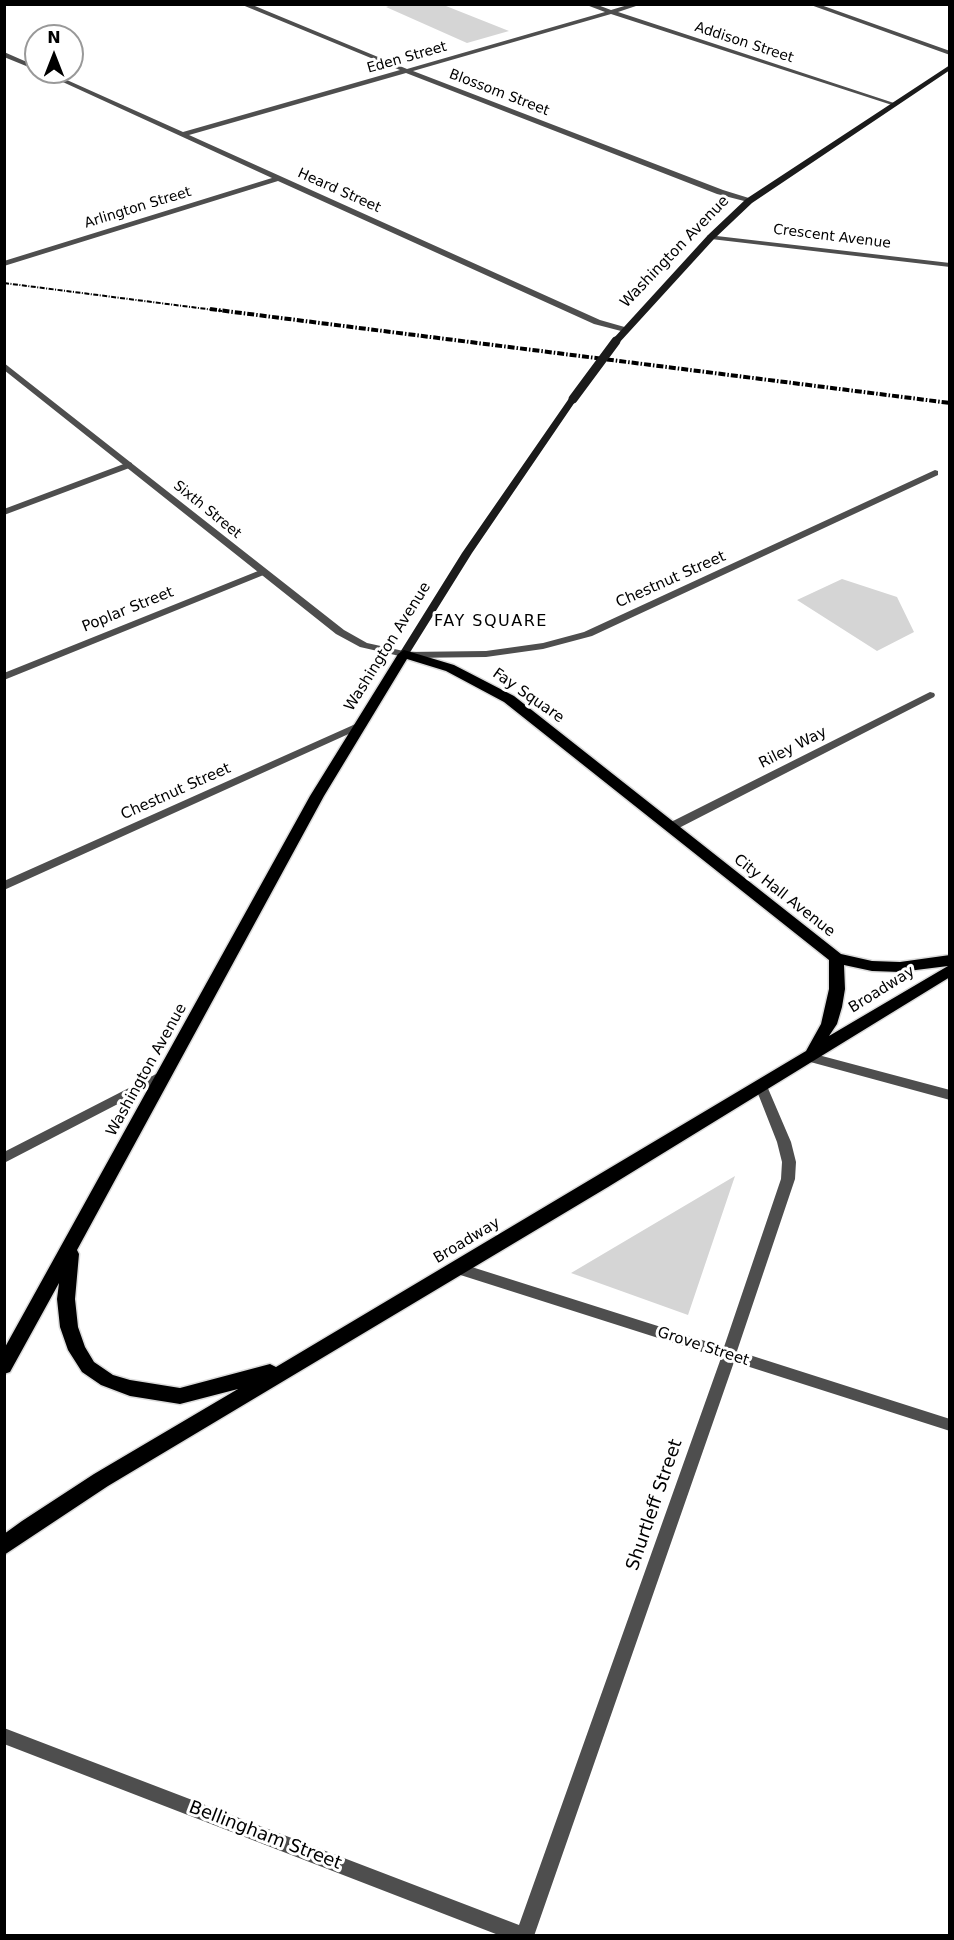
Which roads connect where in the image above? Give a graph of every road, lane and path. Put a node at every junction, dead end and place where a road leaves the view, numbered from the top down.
1 (243, 4) edge
2 (587, 4) edge
3 (639, 4) edge
4 (811, 4) edge
5 (613, 12) junction
6 (950, 53) edge
7 (4, 54) edge
8 (24, 63) edge
9 (950, 67) edge
10 (406, 71) junction
11 (70, 84) edge
12 (894, 104) junction
13 (182, 135) junction
14 (279, 178) junction
15 (749, 201) junction
16 (711, 237) junction
17 (4, 264) edge
18 (950, 265) edge
19 (625, 330) junction
20 (4, 365) edge
21 (129, 465) junction
22 (935, 473) dead end
23 (4, 512) edge
24 (263, 572) junction
25 (404, 654) junction
26 (4, 676) edge
27 (930, 695) dead end
28 (360, 725) junction
29 (621, 787) joint
30 (671, 827) junction
31 (4, 886) edge
32 (836, 958) junction
33 (950, 960) edge
34 (950, 970) edge
35 (807, 1057) junction
36 (164, 1075) junction
37 (761, 1086) junction
38 (950, 1095) edge
39 (4, 1158) edge
40 (71, 1245) junction
41 (456, 1268) junction
42 (729, 1355) junction
43 (303, 1360) junction
44 (4, 1367) edge
45 (950, 1425) edge
46 (4, 1546) edge
47 (4, 1736) edge
48 (524, 1935) edge

1 - 10 street, Blossom Street
2 - 5 street, Addison Street
3 - 5 street, Eden Street
4 - 6 street
5 - 10 street, Eden Street
5 - 12 street, Addison Street
7 - 8 street
9 - 12 main road, Washington Avenue
10 - 13 street, Eden Street
10 - 15 street, Blossom Street
11 - 13 street, Heard Street
12 - 15 main road, Washington Avenue
13 - 14 street, Heard Street
14 - 17 street, Arlington Street
14 - 19 street, Heard Street
15 - 16 main road, Washington Avenue
16 - 18 street, Crescent Avenue
16 - 19 main road, Washington Avenue
19 - 25 main road, Washington Avenue, bridge
20 - 21 street, Sixth Street
21 - 23 street
21 - 24 street, Sixth Street
22 - 25 street, Chestnut Street
24 - 25 street, Sixth Street
24 - 26 street, Poplar Street
25 - 28 main road, Washington Avenue
25 - 29 main road, Fay Square
27 - 30 street, Riley Way
28 - 31 street, Chestnut Street
28 - 36 main road, Washington Avenue
29 - 30 main road, City Hall Avenue
30 - 32 main road, City Hall Avenue
32 - 33 main road, City Hall Avenue
32 - 35 main road
34 - 35 main road, Broadway
35 - 37 main road, Broadway
35 - 38 street
36 - 39 street
36 - 40 main road, Washington Avenue
37 - 41 main road, Broadway
37 - 42 street, Shurtleff Street
40 - 43 main road
40 - 44 main road, Washington Avenue
41 - 42 street, Grove Street
41 - 43 main road, Broadway
42 - 45 street, Grove Street
42 - 48 street, Shurtleff Street
43 - 46 main road, Broadway
47 - 48 street, Bellingham Street

